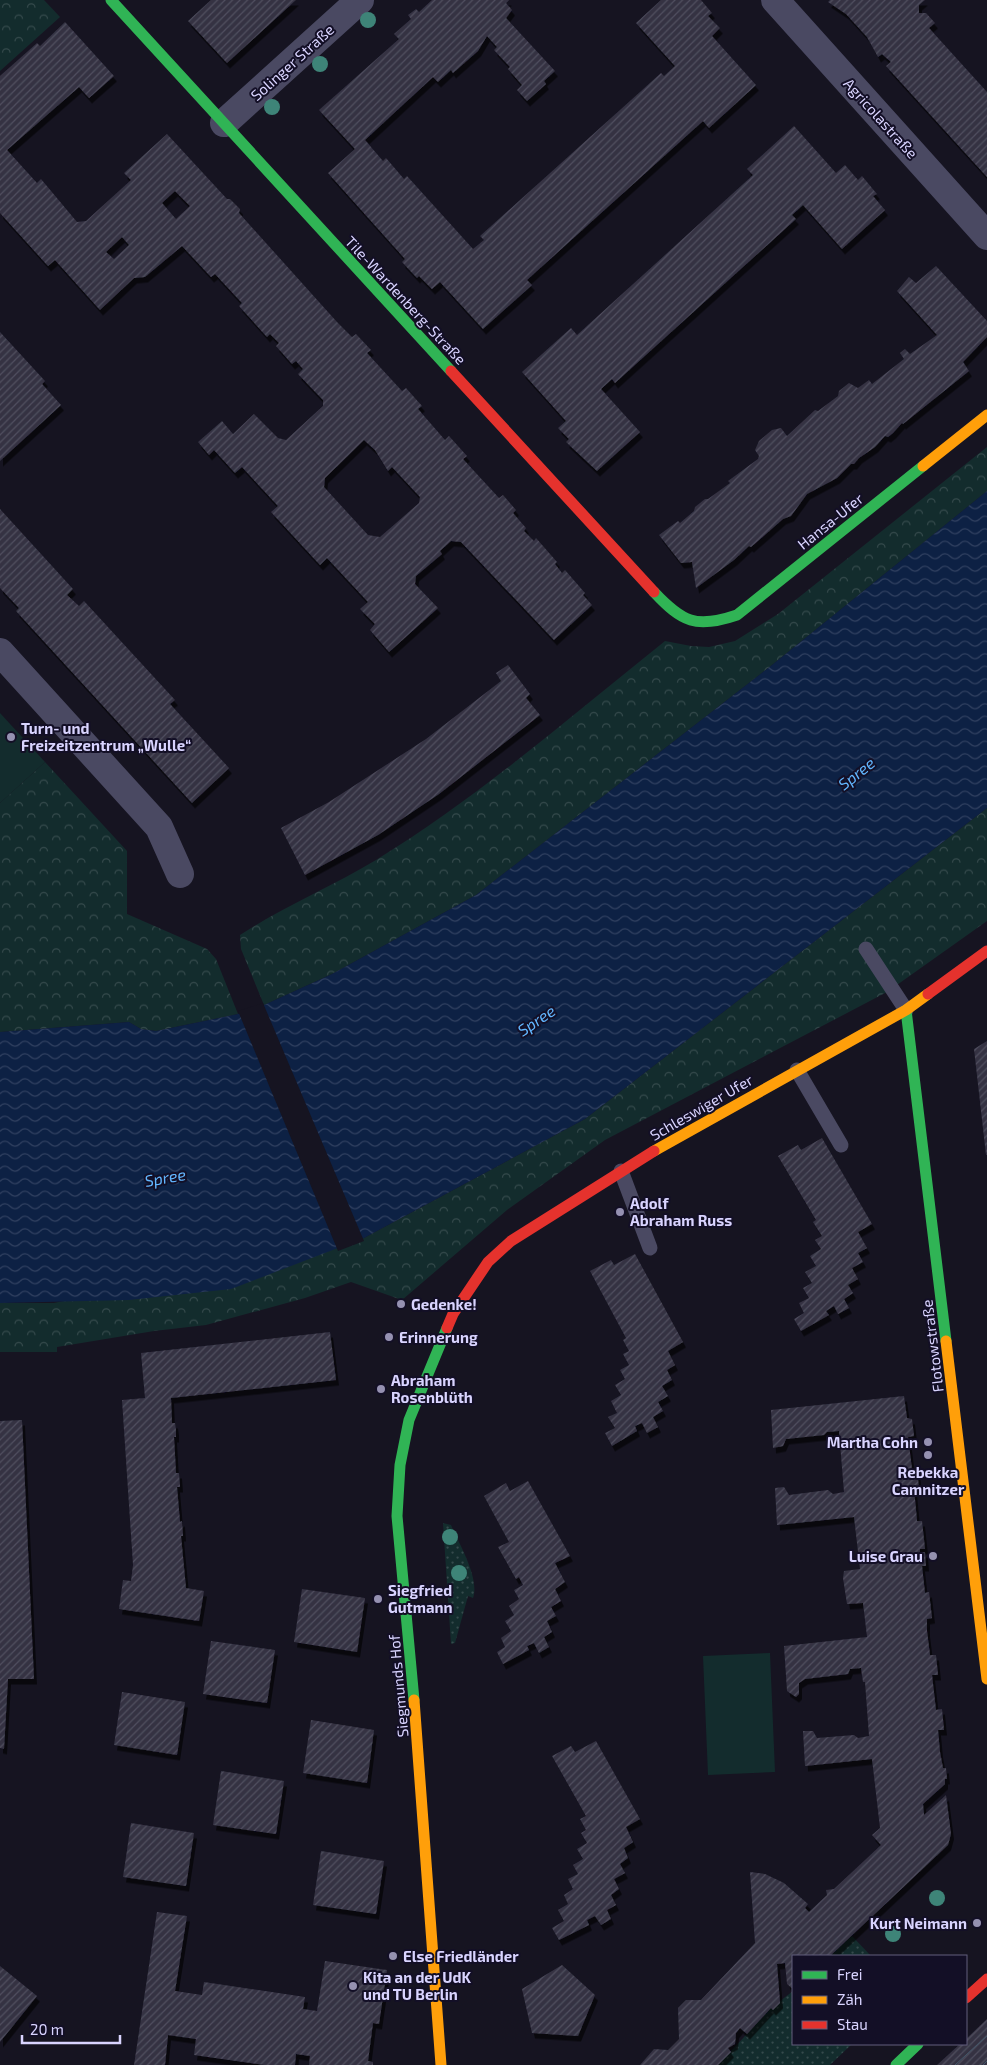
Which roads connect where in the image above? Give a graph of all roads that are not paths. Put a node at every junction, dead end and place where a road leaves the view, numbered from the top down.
1 (111, 0) edge
2 (360, 0) edge
3 (774, 0) edge
4 (224, 123) junction
5 (987, 236) edge
6 (987, 415) edge
7 (681, 618) joint
8 (0, 652) edge
9 (180, 874) dead end
10 (866, 949) dead end
11 (987, 951) edge
12 (906, 1010) junction
13 (798, 1070) junction
14 (841, 1145) dead end
15 (621, 1170) junction
16 (650, 1248) dead end
17 (453, 1314) joint
18 (987, 1679) edge
19 (987, 1979) edge
20 (967, 1997) edge
21 (917, 2045) edge
22 (441, 2065) edge
23 (896, 2065) edge

1 - 4 street, Tile-Wardenberg-Straße
2 - 4 street, Solinger Straße
3 - 5 street, Agricolastraße
4 - 7 street, Tile-Wardenberg-Straße
6 - 7 street, Hansa-Ufer
8 - 9 street
10 - 12 lane
11 - 12 street, Schleswiger Ufer
12 - 13 street, Schleswiger Ufer
12 - 18 street, Flotowstraße
13 - 14 lane
13 - 15 street, Schleswiger Ufer
15 - 16 lane
15 - 17 street, Schleswiger Ufer
17 - 22 street, Siegmunds Hof
19 - 20 street
21 - 23 street

